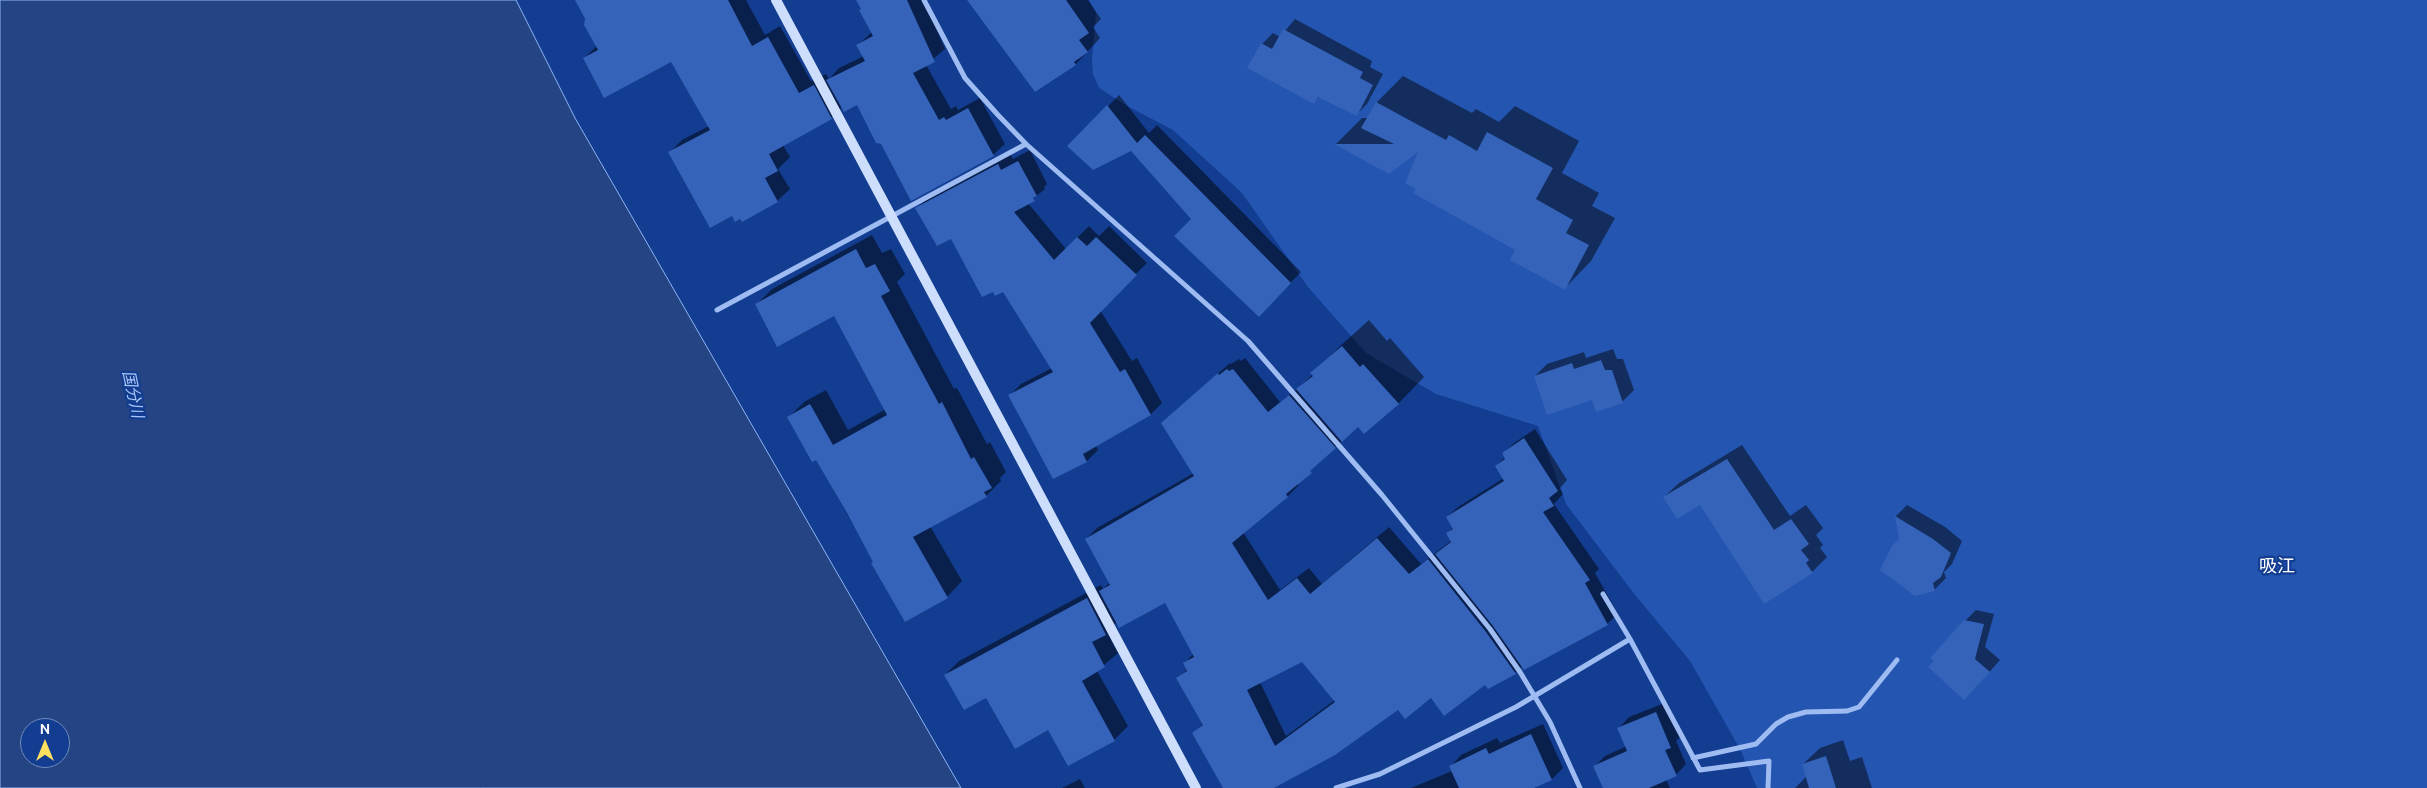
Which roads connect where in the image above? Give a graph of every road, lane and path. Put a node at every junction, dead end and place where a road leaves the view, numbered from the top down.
1 (776, 0) edge
2 (924, 0) edge
3 (1026, 144) junction
4 (892, 216) junction
5 (717, 310) dead end
6 (1603, 594) dead end
7 (1630, 638) junction
8 (1897, 660) dead end
9 (1535, 696) junction
10 (1693, 758) junction
11 (1351, 786) edge
12 (1196, 788) edge
13 (1336, 788) edge
14 (1580, 788) edge
15 (1768, 788) edge

1 - 4 street
2 - 3 street
3 - 4 street
3 - 9 street
4 - 5 street
4 - 12 street
6 - 7 street
7 - 9 street
7 - 10 street
8 - 10 street
9 - 11 street
9 - 14 street
10 - 15 street
11 - 13 street

